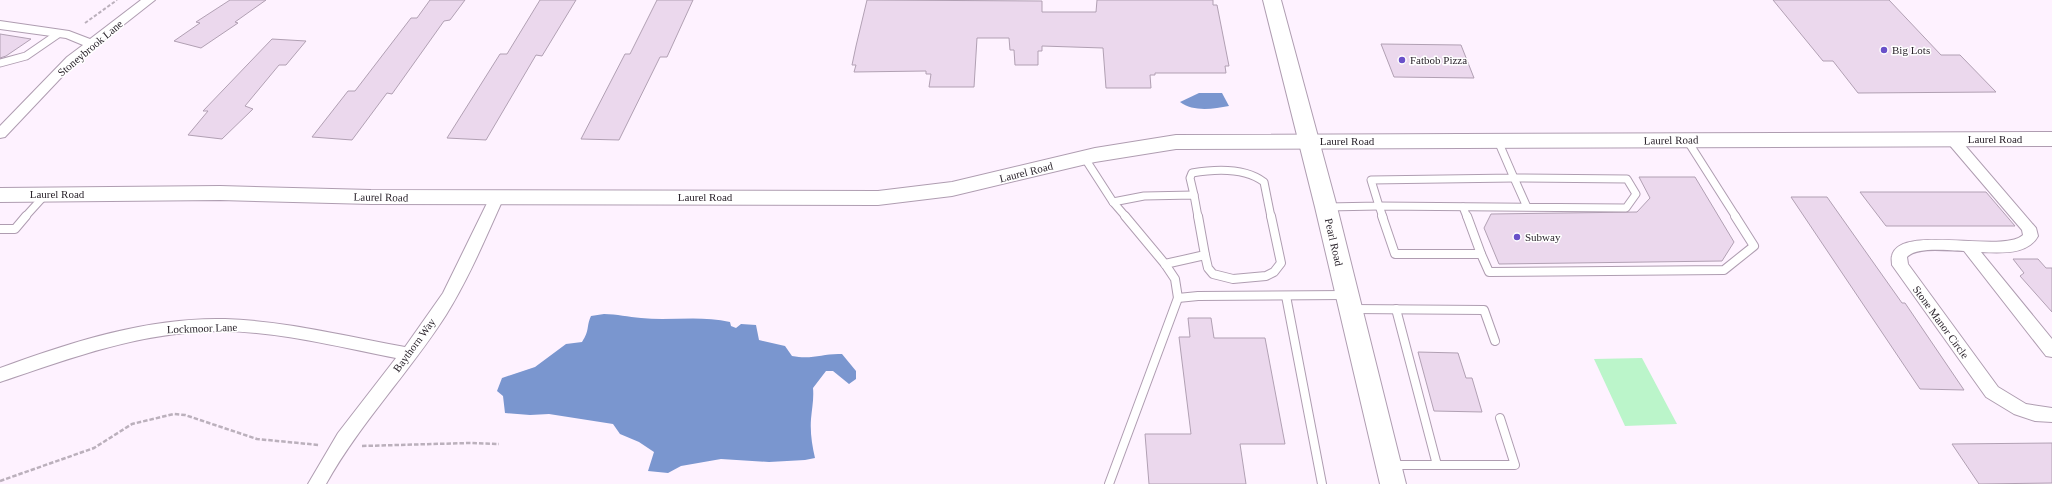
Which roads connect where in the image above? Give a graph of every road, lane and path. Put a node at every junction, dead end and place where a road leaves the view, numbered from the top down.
1 (117, 0) edge
2 (149, 0) edge
3 (1272, 0) edge
4 (84, 23) dead end
5 (0, 25) edge
6 (58, 34) junction
7 (92, 44) junction
8 (0, 63) edge
9 (0, 134) edge
10 (2052, 138) edge
11 (1952, 139) junction
12 (1309, 140) junction
13 (1687, 140) junction
14 (1498, 142) junction
15 (1084, 157) junction
16 (1514, 178) junction
17 (0, 195) edge
18 (45, 195) junction
19 (1194, 195) junction
20 (497, 197) junction
21 (1113, 202) junction
22 (1379, 206) junction
23 (1326, 207) junction
24 (1463, 207) junction
25 (1527, 207) junction
26 (0, 229) edge
27 (1968, 246) junction
28 (1481, 254) junction
29 (1205, 255) junction
30 (1165, 264) junction
31 (1286, 296) junction
32 (1178, 298) junction
33 (1349, 302) junction
34 (1396, 309) junction
35 (1495, 341) dead end
36 (2052, 351) edge
37 (408, 354) junction
38 (0, 375) edge
39 (2052, 415) edge
40 (1500, 418) dead end
41 (499, 444) dead end
42 (339, 447) junction
43 (1437, 465) junction
44 (1391, 474) edge
45 (0, 480) edge
46 (317, 484) edge
47 (1109, 484) edge
48 (1322, 484) edge

1 - 4 path
2 - 7 street, Stoneybrook Lane
3 - 12 street, Pearl Road
5 - 6 street
6 - 7 street
6 - 8 lane
7 - 9 street, Stoneybrook Lane
10 - 11 street, Laurel Road
11 - 13 street, Laurel Road
11 - 27 street, Stone Manor Circle
12 - 14 street, Laurel Road
12 - 15 street, Laurel Road
12 - 23 street, Pearl Road
13 - 14 street, Laurel Road
13 - 28 lane
14 - 16 lane
15 - 20 street, Laurel Road
15 - 21 lane
16 - 22 lane
16 - 25 lane
16 - 25 lane
17 - 18 street, Laurel Road
18 - 20 street, Laurel Road
18 - 26 lane
19 - 21 lane
19 - 29 lane
19 - 29 lane
20 - 37 street, Baythorn Way
21 - 30 lane
22 - 23 lane
22 - 24 lane
22 - 28 lane
23 - 33 street, Pearl Road
24 - 25 lane
24 - 28 lane
27 - 36 street
27 - 39 street, Stone Manor Circle
29 - 30 lane
30 - 32 lane
31 - 32 lane
31 - 33 lane
31 - 48 lane
32 - 47 lane
33 - 34 lane
33 - 44 street, Pearl Road
34 - 35 lane
34 - 43 lane
37 - 38 street, Lockmoor Lane
37 - 42 street, Baythorn Way
40 - 43 lane
41 - 42 path
42 - 45 path
42 - 46 street, Baythorn Way
43 - 44 lane

